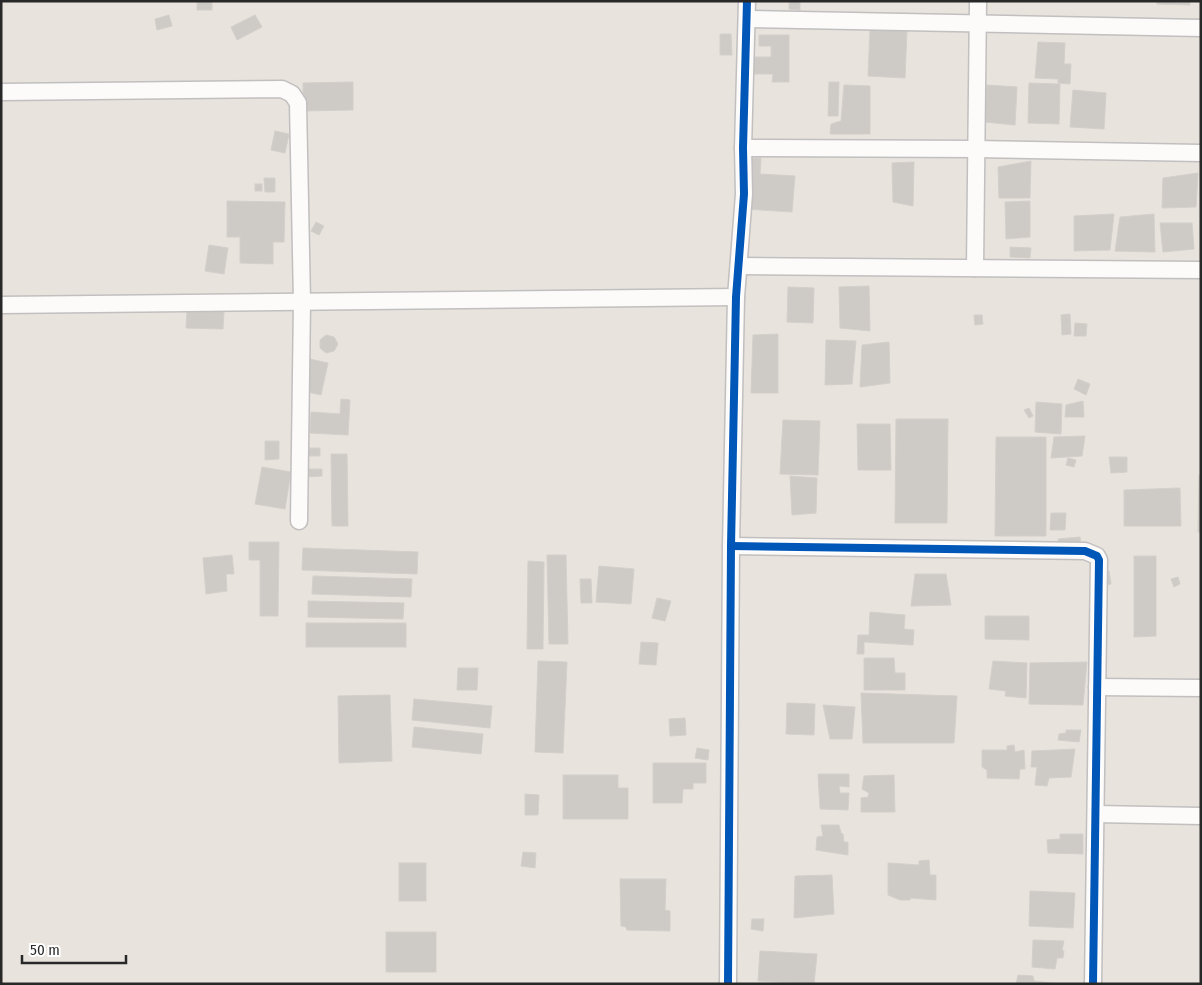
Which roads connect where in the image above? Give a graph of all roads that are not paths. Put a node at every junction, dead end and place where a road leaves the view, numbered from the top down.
1 (747, 1) edge
2 (978, 1) edge
3 (747, 19) junction
4 (978, 23) junction
5 (1201, 28) edge
6 (1, 92) edge
7 (743, 148) junction
8 (976, 148) junction
9 (1201, 153) edge
10 (739, 266) junction
11 (975, 268) junction
12 (1201, 270) edge
13 (736, 297) junction
14 (302, 302) junction
15 (1, 305) edge
16 (299, 521) dead end
17 (731, 546) junction
18 (1097, 687) junction
19 (1201, 688) edge
20 (1096, 814) junction
21 (1201, 816) edge
22 (728, 984) edge
23 (1093, 984) edge

1 - 3 street
2 - 4 street
3 - 4 street
3 - 7 street
4 - 5 street
4 - 8 street
6 - 14 street
7 - 8 street
7 - 10 street
8 - 9 street
8 - 11 street
10 - 11 street
10 - 13 street
11 - 12 street
13 - 14 street
13 - 17 street
14 - 15 street
14 - 16 street
17 - 18 street
17 - 22 street
18 - 19 street
18 - 20 street
20 - 21 street
20 - 23 street

